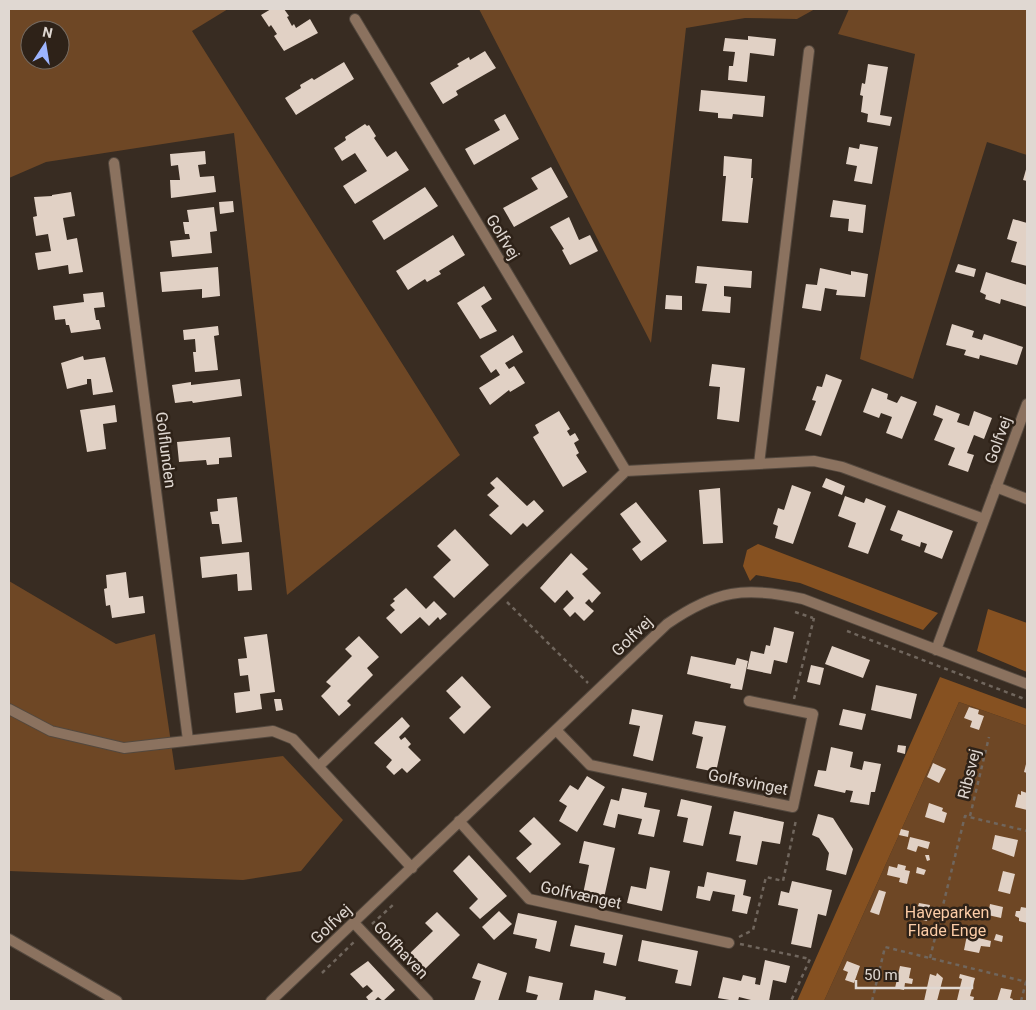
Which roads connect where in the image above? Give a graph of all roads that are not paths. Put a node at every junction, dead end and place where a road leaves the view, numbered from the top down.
1 (355, 19) dead end
2 (809, 51) dead end
3 (114, 164) dead end
4 (1027, 404) edge
5 (759, 464) junction
6 (626, 471) junction
7 (996, 487) junction
8 (1027, 499) edge
9 (984, 519) junction
10 (936, 650) junction
11 (1027, 684) edge
12 (749, 701) dead end
13 (9, 709) edge
14 (556, 730) junction
15 (188, 740) junction
16 (320, 766) junction
17 (459, 821) junction
18 (412, 868) junction
19 (354, 923) junction
20 (9, 939) edge
21 (729, 943) road end
22 (426, 1000) edge
23 (117, 1001) edge
24 (271, 1001) edge

1 - 6 street, Golfvej
2 - 5 street
3 - 15 street, Golflunden
4 - 7 street, Golfvej
5 - 6 street
5 - 9 street
6 - 16 street
7 - 8 street, Golfvej
7 - 9 street, Golfvej
9 - 10 street, Golfvej
10 - 11 street, Golfvej
10 - 14 street, Golfvej
12 - 14 street, Golfsvinget
13 - 15 street
14 - 17 street, Golfvej
15 - 16 street
16 - 18 street
17 - 18 street, Golfvej
17 - 21 street, Golfvænget
18 - 19 street, Golfvej
19 - 22 street, Golfhaven
19 - 24 street, Golfvej
20 - 23 street

